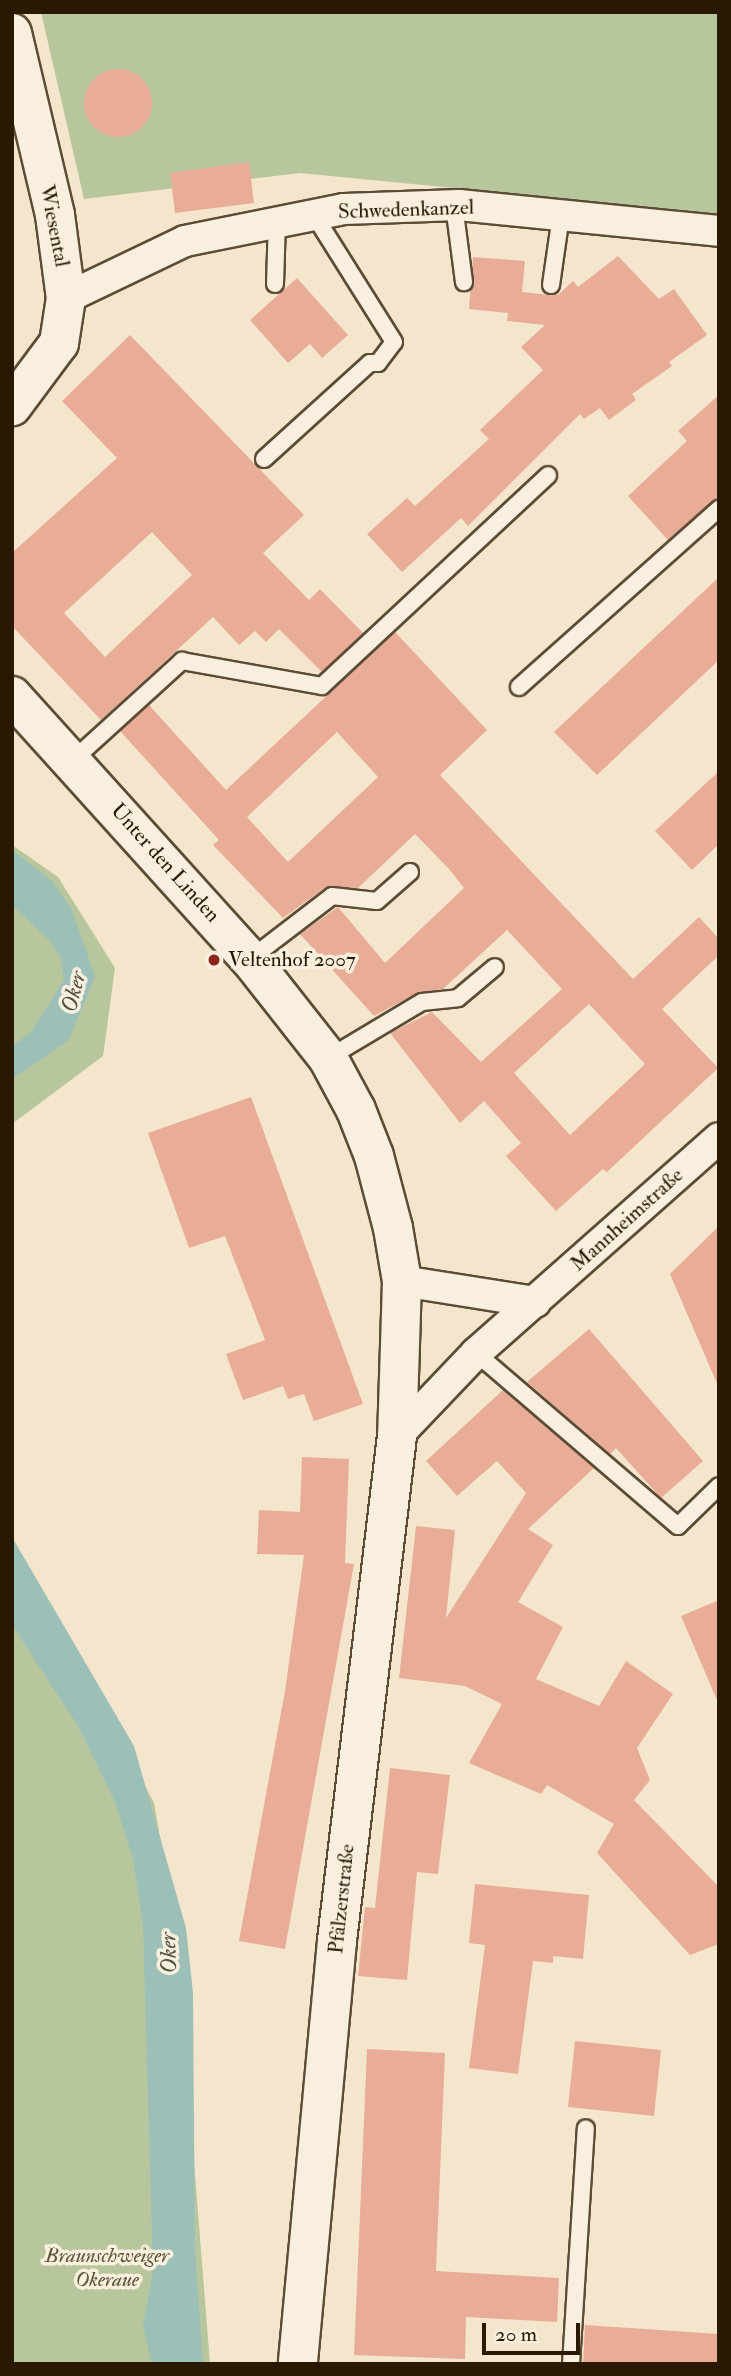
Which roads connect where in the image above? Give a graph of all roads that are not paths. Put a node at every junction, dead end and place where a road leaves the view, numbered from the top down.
1 (12, 33) edge
2 (454, 205) junction
3 (314, 215) junction
4 (561, 216) junction
5 (277, 222) junction
6 (716, 237) edge
7 (464, 282) dead end
8 (275, 284) dead end
9 (551, 285) dead end
10 (66, 298) junction
11 (12, 406) edge
12 (264, 459) dead end
13 (548, 475) dead end
14 (719, 509) edge
15 (519, 687) dead end
16 (12, 696) edge
17 (72, 761) junction
18 (411, 872) dead end
19 (250, 959) junction
20 (495, 967) dead end
21 (328, 1058) junction
22 (719, 1138) edge
23 (401, 1281) junction
24 (536, 1302) junction
25 (476, 1353) junction
26 (397, 1436) junction
27 (719, 1486) edge
28 (586, 2128) dead end
29 (298, 2364) edge
30 (571, 2364) edge

1 - 10 street, Wiesental
2 - 3 street, Schwedenkanzel
2 - 4 street, Schwedenkanzel
2 - 7 lane
3 - 5 street, Schwedenkanzel
3 - 12 lane
4 - 6 street, Schwedenkanzel
4 - 9 lane
5 - 8 lane
5 - 10 street, Schwedenkanzel
10 - 11 street, Wiesental
13 - 17 lane
14 - 15 lane
16 - 17 street, Unter den Linden
17 - 19 street, Unter den Linden
18 - 19 lane
19 - 21 street, Unter den Linden
20 - 21 lane
21 - 23 street, Unter den Linden
22 - 24 street, Mannheimstraße
23 - 24 street
23 - 26 street, Unter den Linden
24 - 25 street, Mannheimstraße
25 - 26 street, Mannheimstraße
25 - 27 lane
26 - 29 street, Pfälzerstraße
28 - 30 lane

